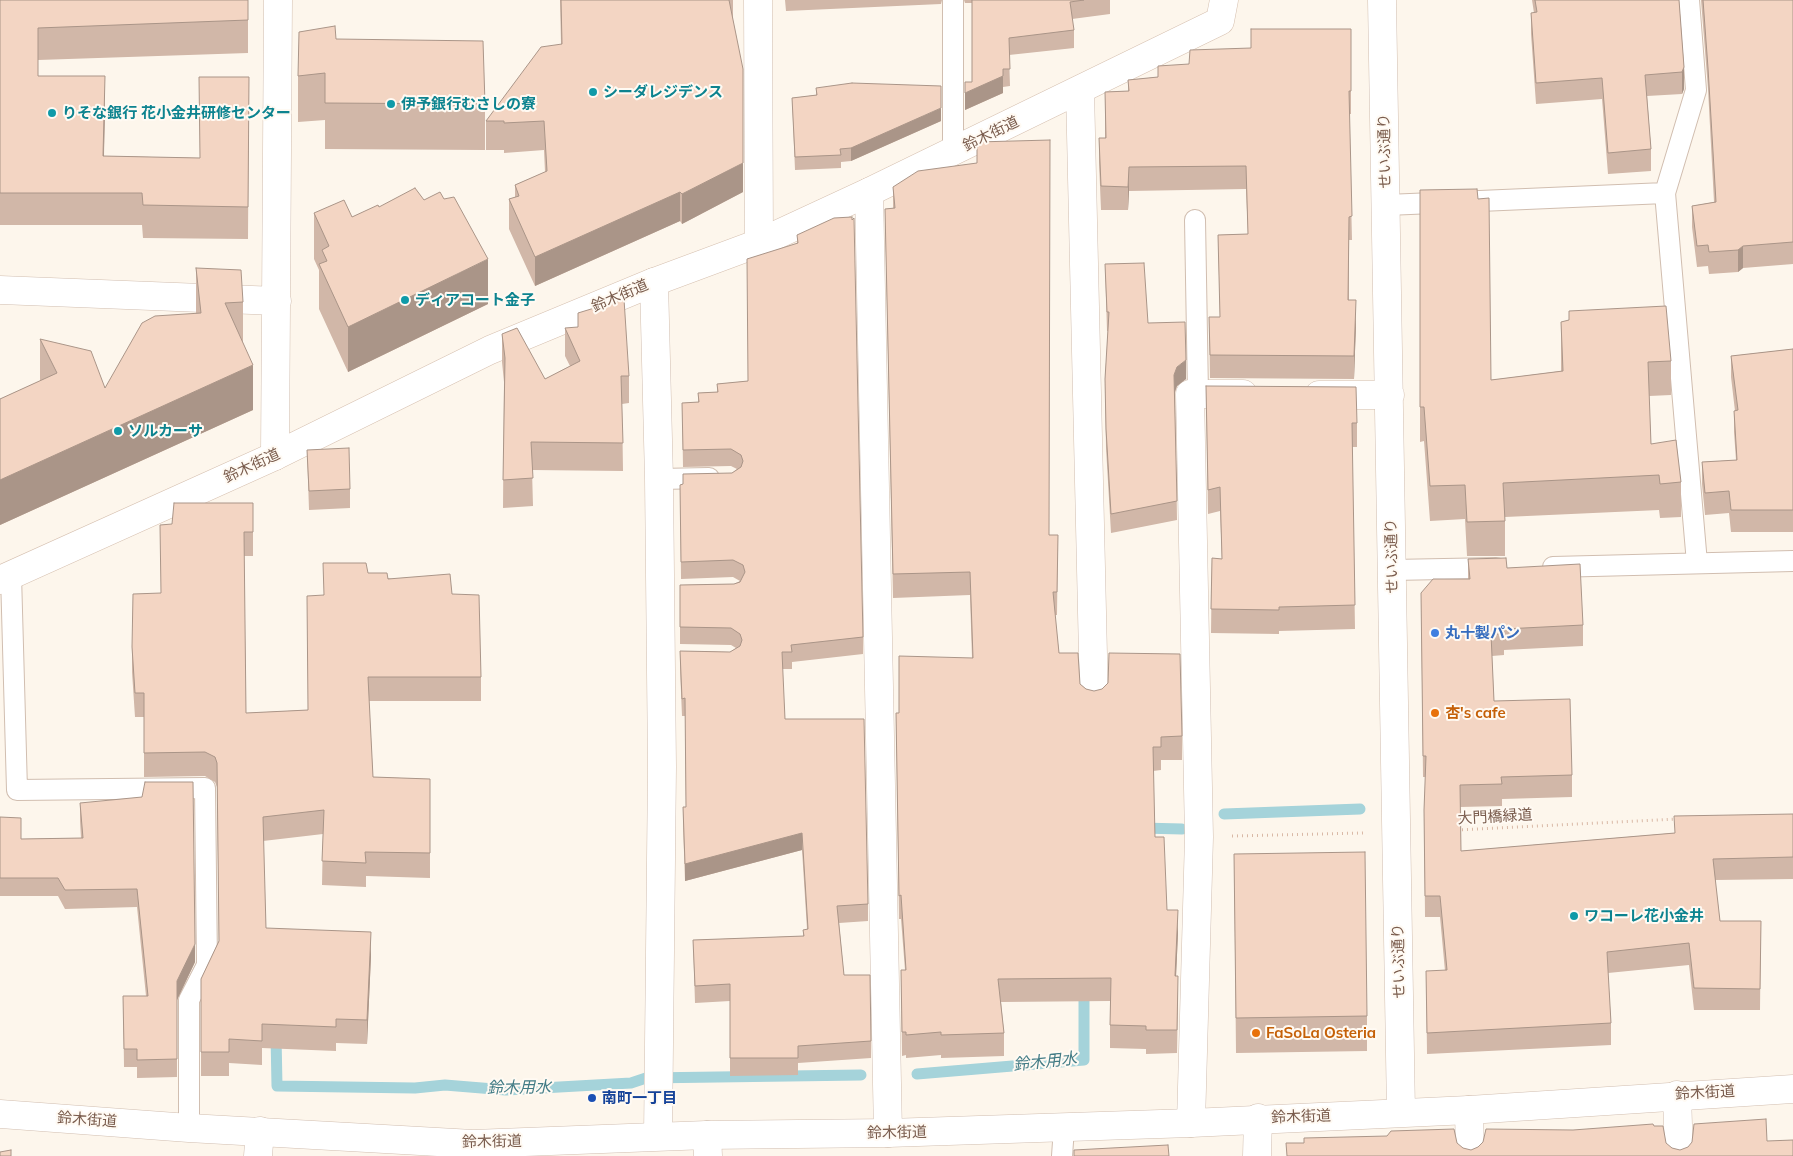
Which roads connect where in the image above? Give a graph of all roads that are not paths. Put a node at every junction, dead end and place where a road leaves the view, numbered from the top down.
1 (278, 0) edge
2 (758, 0) edge
3 (953, 0) edge
4 (1224, 0) edge
5 (1382, 0) edge
6 (1688, 0) edge
7 (1080, 90) junction
8 (953, 152) junction
9 (869, 192) junction
10 (1665, 193) junction
11 (1387, 205) junction
12 (1194, 220) dead end
13 (759, 243) junction
14 (654, 282) junction
15 (0, 290) edge
16 (277, 301) junction
17 (1198, 394) junction
18 (1265, 394) edge
19 (1294, 394) edge
20 (1390, 395) junction
21 (275, 456) junction
22 (731, 478) edge
23 (659, 479) junction
24 (1793, 561) edge
25 (1697, 563) junction
26 (1392, 570) junction
27 (5, 578) edge
28 (1094, 699) edge
29 (1793, 1089) edge
30 (1677, 1095) junction
31 (1470, 1110) junction
32 (1401, 1112) junction
33 (0, 1114) edge
34 (1258, 1118) junction
35 (1191, 1123) junction
36 (189, 1128) junction
37 (1064, 1128) junction
38 (888, 1133) junction
39 (658, 1136) junction
40 (259, 1144) edge
41 (708, 1145) edge
42 (468, 1150) edge
43 (1062, 1156) edge
44 (1256, 1156) edge
45 (1470, 1156) edge
46 (1679, 1156) edge

1 - 16 street
2 - 13 street
3 - 8 lane
4 - 7 street, 鈴木街道
5 - 11 street, せいぶ通り
6 - 10 lane
7 - 8 street, 鈴木街道
7 - 28 street
8 - 9 street, 鈴木街道
9 - 13 street, 鈴木街道
9 - 38 street
10 - 11 lane
10 - 25 lane
11 - 20 street, せいぶ通り
12 - 17 lane
13 - 14 street, 鈴木街道
14 - 21 street, 鈴木街道
14 - 23 street
15 - 16 street
16 - 21 street
17 - 18 street
17 - 35 street
19 - 20 street
20 - 26 street, せいぶ通り
21 - 27 street, 鈴木街道
22 - 23 lane
23 - 39 street
24 - 25 lane
25 - 26 lane
26 - 32 street, せいぶ通り
27 - 36 lane
29 - 30 street, 鈴木街道
30 - 31 street, 鈴木街道
30 - 46 street
31 - 32 street, 鈴木街道
31 - 45 street
32 - 34 street, 鈴木街道
33 - 36 street, 鈴木街道
34 - 35 street, 鈴木街道
34 - 44 street
35 - 37 street, 鈴木街道
36 - 40 street, 鈴木街道
37 - 38 street, 鈴木街道
37 - 43 lane
38 - 41 street, 鈴木街道
39 - 41 street, 鈴木街道
39 - 42 street, 鈴木街道
40 - 42 street, 鈴木街道

